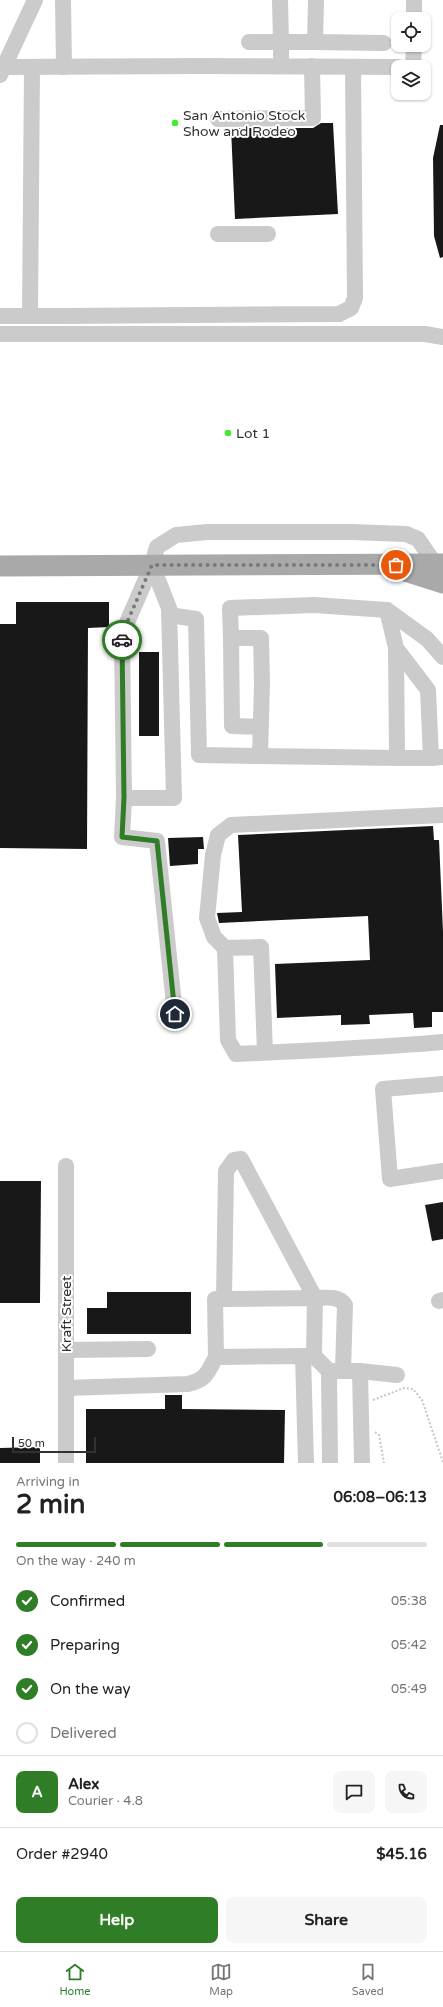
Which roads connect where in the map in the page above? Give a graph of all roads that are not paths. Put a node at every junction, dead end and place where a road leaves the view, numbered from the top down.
1 (34, 0) edge
2 (63, 0) edge
3 (280, 0) edge
4 (316, 0) edge
5 (414, 0) edge
6 (414, 12) edge
7 (249, 42) dead end
8 (280, 42) junction
9 (315, 42) junction
10 (384, 43) dead end
11 (280, 66) junction
12 (312, 66) junction
13 (353, 66) junction
14 (32, 67) junction
15 (64, 67) junction
16 (391, 67) edge
17 (2, 71) edge
18 (218, 119) dead end
19 (218, 234) dead end
20 (268, 234) dead end
21 (0, 316) edge
22 (30, 316) junction
23 (125, 316) junction
24 (0, 334) edge
25 (126, 334) junction
26 (443, 337) edge
27 (439, 564) edge
28 (152, 565) junction
29 (383, 565) junction
30 (0, 566) edge
31 (443, 583) edge
32 (388, 610) junction
33 (169, 615) junction
34 (231, 638) junction
35 (396, 648) junction
36 (443, 657) edge
37 (261, 727) junction
38 (260, 756) junction
39 (437, 757) edge
40 (397, 758) junction
41 (124, 798) junction
42 (443, 815) edge
43 (225, 948) junction
44 (175, 1014) dead end
45 (443, 1042) edge
46 (265, 1052) junction
47 (443, 1084) edge
48 (66, 1166) dead end
49 (443, 1171) edge
50 (315, 1298) junction
51 (224, 1299) junction
52 (148, 1349) dead end
53 (66, 1350) junction
54 (308, 1356) junction
55 (216, 1358) junction
56 (336, 1371) junction
57 (360, 1371) junction
58 (397, 1374) dead end
59 (66, 1388) junction
60 (66, 1463) edge
61 (306, 1463) edge
62 (330, 1463) edge
63 (362, 1463) edge

1 - 17 street
2 - 15 street
3 - 8 street
4 - 9 street
5 - 6 street
7 - 8 street
8 - 9 street
8 - 11 street
9 - 10 street
11 - 12 street
11 - 15 street
12 - 13 street
12 - 18 street
13 - 16 street
13 - 23 street
14 - 15 street
14 - 17 street
14 - 22 street
19 - 20 street
21 - 22 street
22 - 23 street
23 - 25 street
24 - 25 street
25 - 26 street
27 - 28 street
27 - 29 main road
28 - 29 main road
28 - 30 main road
28 - 33 street
28 - 41 street
29 - 31 main road
32 - 34 street
32 - 35 street
32 - 36 street
33 - 38 street
33 - 41 street
34 - 37 street
34 - 37 street
35 - 39 street
35 - 40 street
37 - 38 street
38 - 40 street
39 - 40 street
41 - 44 street
42 - 43 street
43 - 46 street
43 - 46 street
45 - 46 street
47 - 49 street
48 - 53 street, Kraft Street
50 - 51 street
50 - 51 street
50 - 54 street
50 - 56 street
51 - 55 street
52 - 53 street
53 - 59 street, Kraft Street
54 - 55 street
54 - 56 street
54 - 61 street
55 - 59 street
56 - 57 street
56 - 62 street
57 - 58 street
57 - 63 street
59 - 60 street, Kraft Street

